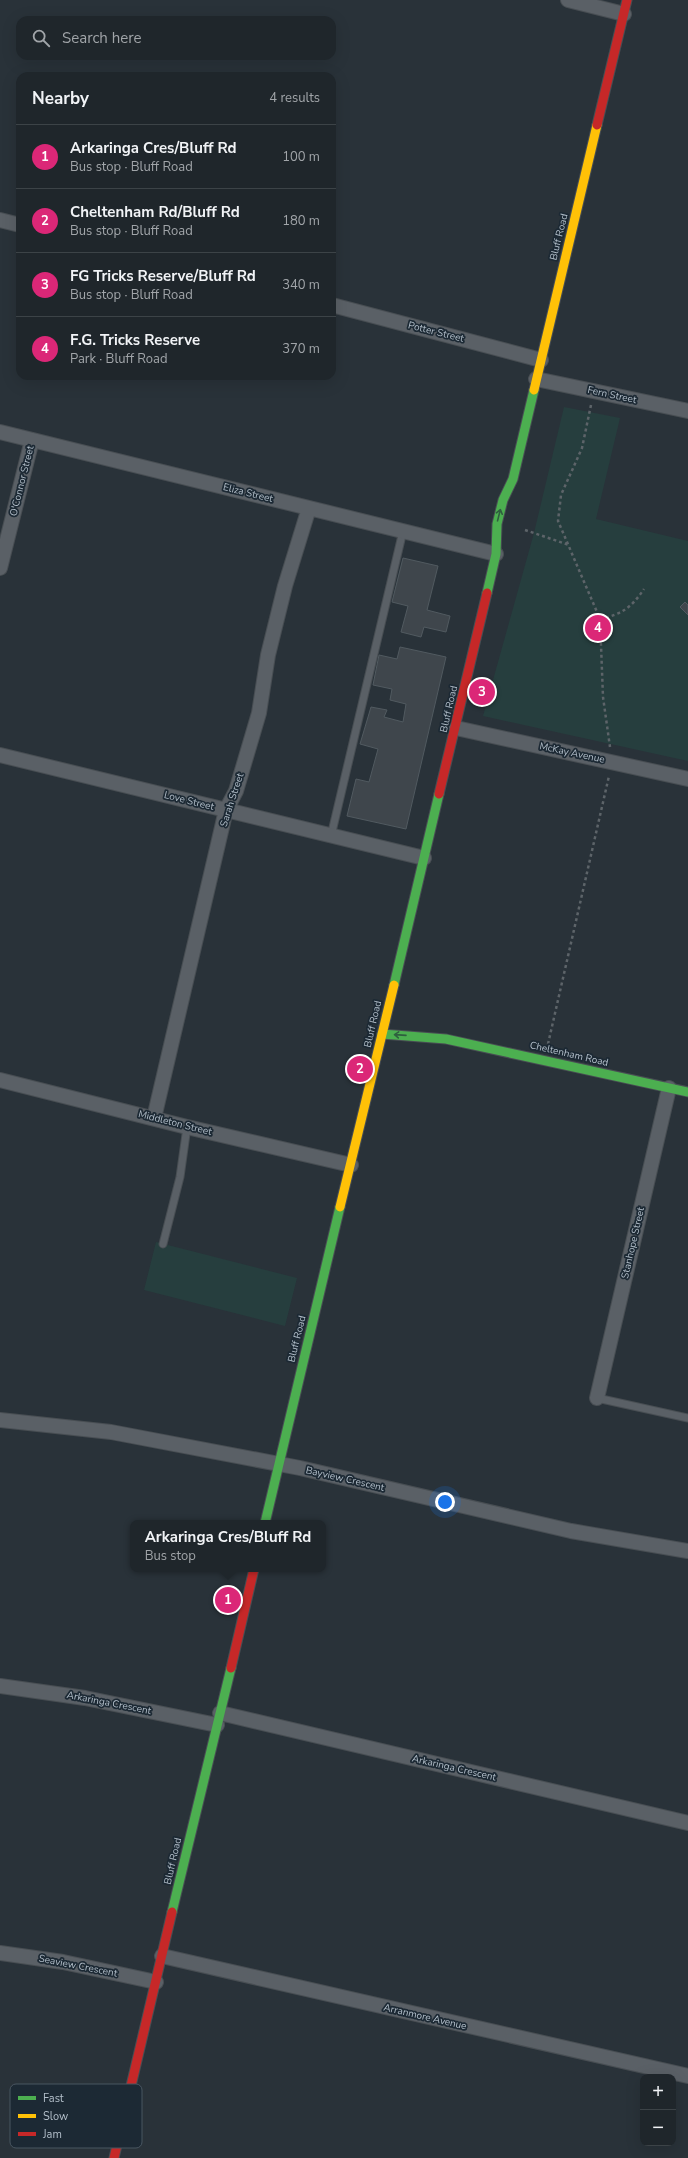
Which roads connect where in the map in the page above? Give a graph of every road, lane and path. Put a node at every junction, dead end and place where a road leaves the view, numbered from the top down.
1 (568, 0) edge
2 (627, 0) edge
3 (624, 14) junction
4 (0, 220) edge
5 (16, 224) edge
6 (336, 306) edge
7 (541, 360) junction
8 (536, 379) junction
9 (594, 391) junction
10 (688, 411) edge
11 (0, 432) edge
12 (32, 440) junction
13 (513, 479) junction
14 (515, 495) dead end
15 (310, 508) junction
16 (524, 530) dead end
17 (403, 531) junction
18 (506, 534) dead end
19 (569, 545) junction
20 (496, 554) junction
21 (0, 568) edge
22 (644, 589) dead end
23 (600, 619) junction
24 (456, 728) junction
25 (0, 755) edge
26 (612, 762) junction
27 (688, 779) edge
28 (226, 810) junction
29 (331, 836) junction
30 (424, 858) junction
31 (414, 1027) dead end
32 (382, 1034) junction
33 (446, 1039) junction
34 (544, 1060) junction
35 (0, 1080) edge
36 (669, 1088) junction
37 (688, 1092) edge
38 (154, 1118) junction
39 (187, 1127) junction
40 (351, 1165) junction
41 (164, 1244) dead end
42 (597, 1398) joint
43 (688, 1418) edge
44 (0, 1420) edge
45 (279, 1464) junction
46 (266, 1520) edge
47 (688, 1551) edge
48 (253, 1572) edge
49 (0, 1686) edge
50 (218, 1719) junction
51 (688, 1823) edge
52 (0, 1953) edge
53 (162, 1956) junction
54 (156, 1982) junction
55 (688, 2076) edge
56 (132, 2084) edge
57 (116, 2148) edge
58 (114, 2158) edge

1 - 3 street
2 - 3 main road, Bluff Road
3 - 7 main road, Bluff Road
4 - 5 street
6 - 7 street, Potter Street
7 - 8 main road, Bluff Road
8 - 9 street, Fern Street
8 - 13 main road, Bluff Road
9 - 10 street, Fern Street
9 - 19 path
11 - 12 street, Eliza Street
12 - 15 street, Eliza Street
12 - 21 street, O'Connor Street
13 - 14 main road, Bluff Road
20 -> 13 main road, Bluff Road
15 - 17 street, Eliza Street
15 - 28 street, Sarah Street
16 - 19 path
17 - 20 street, Eliza Street
17 - 29 lane
18 - 20 main road, Bluff Road
19 - 23 path
20 - 24 main road, Bluff Road
22 - 23 path
23 - 26 path
24 - 26 street, McKay Avenue
24 - 30 main road, Bluff Road
25 - 28 street, Love Street
26 - 27 street, McKay Avenue
26 - 34 path
28 - 29 street, Love Street
28 - 38 street, Sarah Street
29 - 30 street, Love Street
30 - 32 main road, Bluff Road
31 - 33 main road, Cheltenham Road
33 -> 32 main road, Cheltenham Road
32 - 40 main road, Bluff Road
33 - 34 main road, Cheltenham Road
34 - 36 main road, Cheltenham Road
35 - 38 street, Middleton Street
36 - 37 main road, Cheltenham Road
36 - 42 street, Stanhope Street
38 - 39 street, Middleton Street
39 - 40 street, Middleton Street
39 - 41 lane
40 - 45 main road, Bluff Road
42 - 43 lane
44 - 45 street, Bayview Crescent
45 - 46 main road, Bluff Road
45 - 47 street, Bayview Crescent
48 - 50 main road, Bluff Road
49 - 50 street, Arkaringa Crescent
50 - 51 street, Arkaringa Crescent
50 - 53 main road, Bluff Road
52 - 54 street, Seaview Crescent
53 - 54 main road, Bluff Road
53 - 55 street, Arranmore Avenue
54 - 56 main road, Bluff Road
57 - 58 main road, Bluff Road

